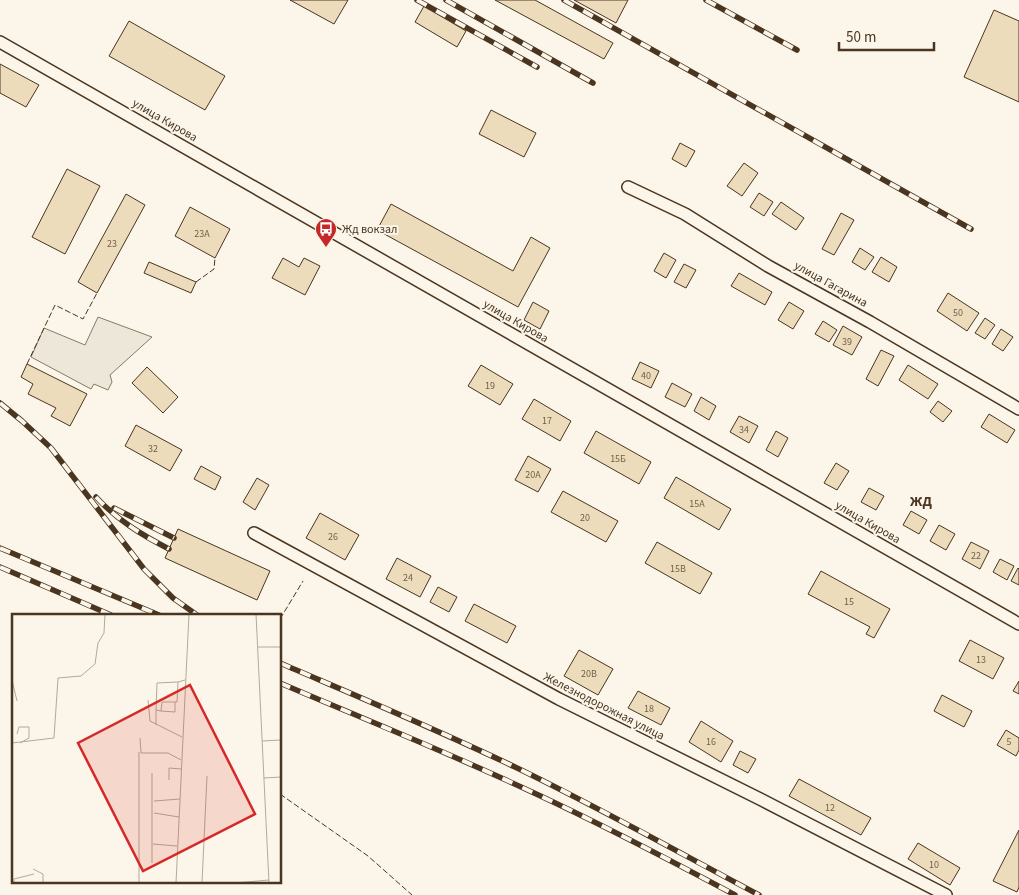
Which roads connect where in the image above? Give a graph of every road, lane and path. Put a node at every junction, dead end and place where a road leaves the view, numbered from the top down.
1 (0, 42) edge
2 (628, 187) dead end
3 (1019, 409) edge
4 (254, 533) dead end
5 (1019, 624) edge
6 (946, 895) edge

1 - 5 street, улица Кирова
2 - 3 street, улица Гагарина
4 - 6 street, Железнодорожная улица

